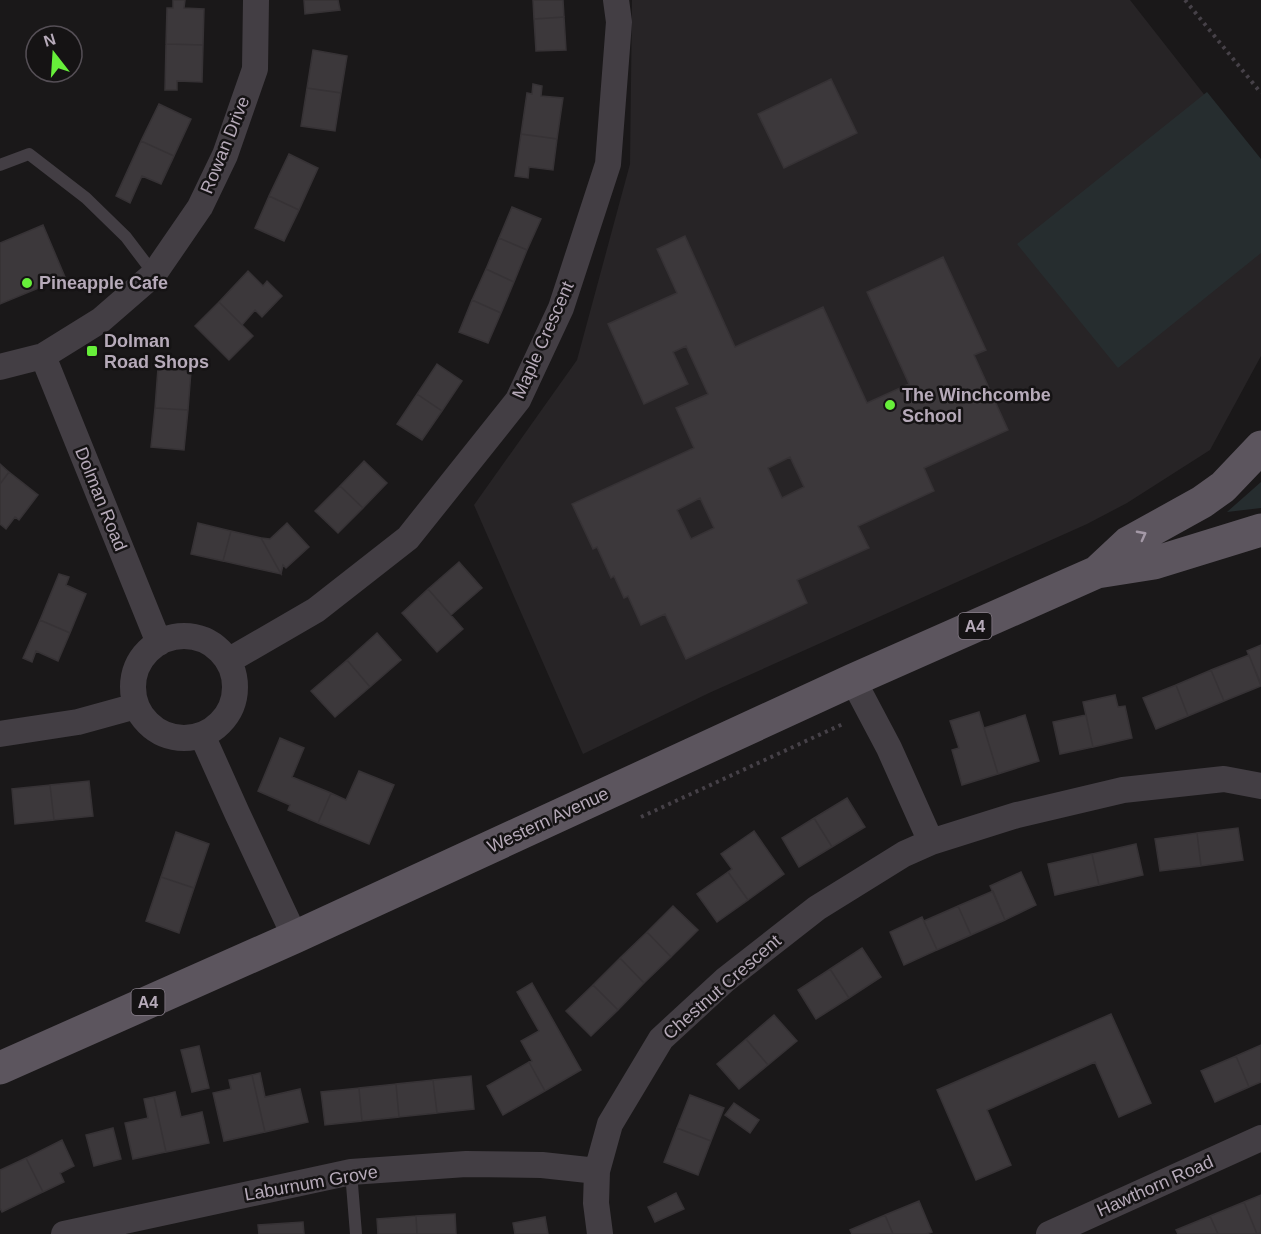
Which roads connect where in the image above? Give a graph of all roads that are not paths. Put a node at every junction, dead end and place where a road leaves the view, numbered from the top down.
1 (256, 0) edge
2 (616, 0) edge
3 (0, 165) edge
4 (154, 274) junction
5 (44, 356) junction
6 (0, 367) edge
7 (1261, 447) edge
8 (1261, 530) edge
9 (1097, 572) junction
10 (159, 643) junction
11 (228, 661) junction
12 (853, 680) junction
13 (136, 706) junction
14 (0, 734) edge
15 (202, 735) junction
16 (1261, 786) edge
17 (931, 842) junction
18 (295, 937) junction
19 (0, 1068) edge
20 (1261, 1138) edge
21 (597, 1171) junction
22 (351, 1172) junction
23 (64, 1234) edge
24 (356, 1234) edge
25 (600, 1234) edge
26 (1049, 1234) edge

1 - 4 street, Rowan Drive
2 - 11 street, Maple Crescent
3 - 4 lane
4 - 5 street, Rowan Drive
5 - 6 street, Rowan Drive
5 - 10 street, Dolman Road
9 -> 7 main road, Western Avenue / A4
8 - 9 main road, Western Avenue / A4
9 - 12 main road, Western Avenue / A4
10 - 11 street
10 - 13 street
11 - 15 street
12 - 17 street
12 - 18 main road, Western Avenue / A4
13 - 14 street
13 - 15 street
15 - 18 street
16 - 17 street, Chestnut Crescent
17 - 21 street, Chestnut Crescent
18 - 19 main road, Western Avenue / A4
20 - 26 street, Hawthorn Road
21 - 22 street, Laburnum Grove
21 - 25 street, Chestnut Crescent
22 - 23 street, Laburnum Grove
22 - 24 lane

